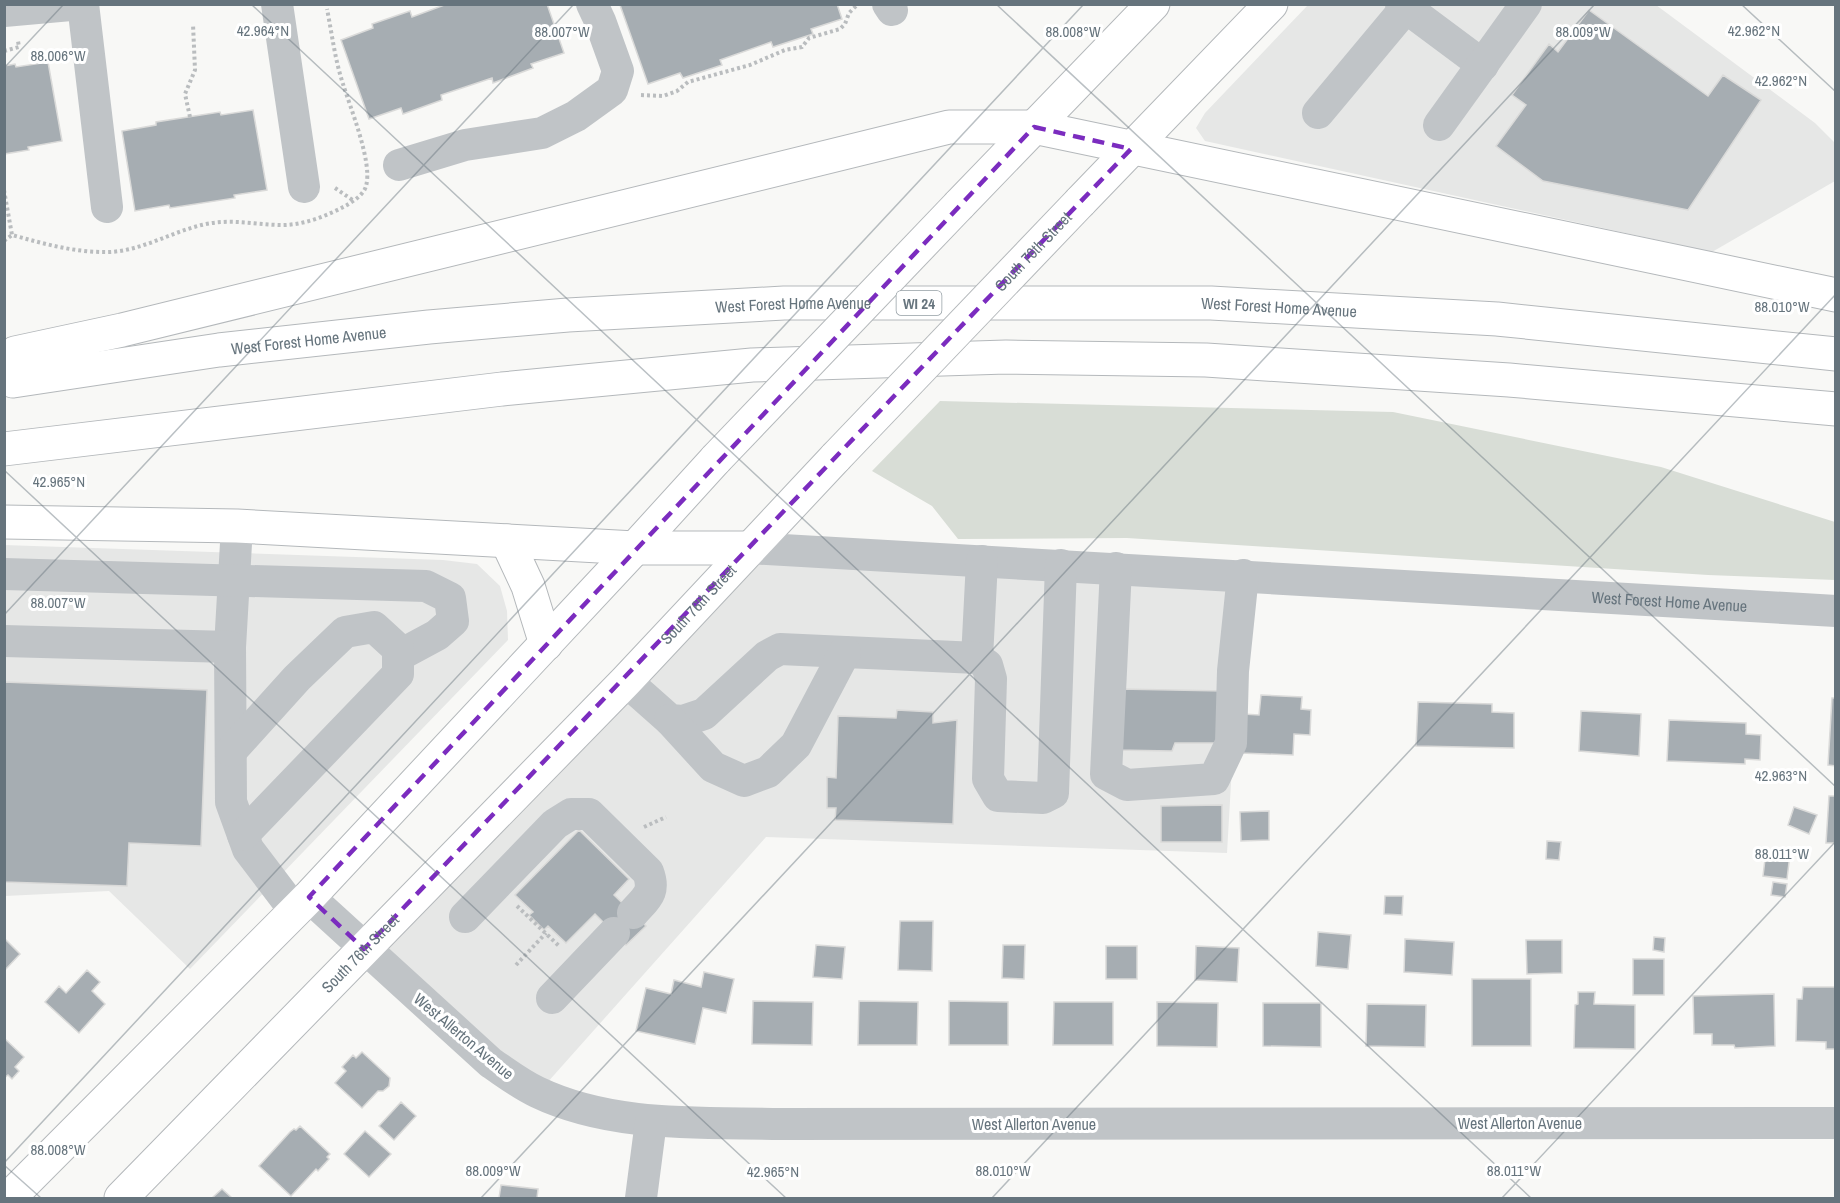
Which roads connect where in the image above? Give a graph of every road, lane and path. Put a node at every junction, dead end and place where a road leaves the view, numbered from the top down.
1 (82, 4) edge
2 (277, 4) edge
3 (592, 4) edge
4 (858, 4) edge
5 (1153, 4) edge
6 (1271, 4) edge
7 (1526, 4) edge
8 (1406, 6) edge
9 (327, 9) dead end
10 (11, 24) edge
11 (193, 24) dead end
12 (4, 51) edge
13 (1483, 65) junction
14 (663, 96) dead end
15 (1318, 113) dead end
16 (190, 117) dead end
17 (1439, 125) dead end
18 (1034, 127) junction
19 (1131, 149) junction
20 (399, 165) dead end
21 (304, 187) dead end
22 (4, 190) edge
23 (107, 207) dead end
24 (12, 235) junction
25 (4, 241) edge
26 (1836, 295) edge
27 (1836, 354) edge
28 (4, 362) edge
29 (4, 378) edge
30 (1836, 409) edge
31 (4, 449) edge
32 (4, 522) edge
33 (237, 526) junction
34 (507, 541) junction
35 (635, 548) junction
36 (749, 548) junction
37 (982, 561) junction
38 (1061, 565) junction
39 (1116, 568) junction
40 (4, 574) edge
41 (1243, 575) junction
42 (234, 582) junction
43 (1836, 611) edge
44 (4, 641) edge
45 (546, 644) junction
46 (231, 647) junction
47 (845, 652) junction
48 (398, 656) junction
49 (977, 658) junction
50 (626, 681) junction
51 (670, 720) junction
52 (231, 751) junction
53 (243, 836) junction
54 (496, 885) junction
55 (302, 904) junction
56 (465, 917) dead end
57 (546, 933) junction
58 (364, 950) junction
59 (516, 964) dead end
60 (581, 967) junction
61 (552, 998) dead end
62 (651, 1121) junction
63 (1836, 1123) edge
64 (16, 1196) edge
65 (121, 1198) edge
66 (641, 1198) edge

1 - 10 street
1 - 23 street
2 - 21 street
3 - 20 street
4 - 14 path
5 - 18 main road
6 - 19 main road, South 76th Street
7 - 13 street
8 - 13 street
8 - 15 street
9 - 24 path
10 - 12 path
11 - 16 path
13 - 17 street
18 - 19 main road
18 - 28 main road
18 - 35 main road, bridge
19 - 26 main road
19 - 36 main road, South 76th Street, bridge
22 - 24 path
24 - 25 path
27 - 29 main road, West Forest Home Avenue / WI 24
30 - 31 main road
32 - 33 main road
33 - 34 main road
33 - 42 street, West Allerton Avenue
34 - 35 main road
34 - 45 main road
35 - 36 main road
35 - 45 main road
36 - 37 street, West Forest Home Avenue
36 - 50 main road, South 76th Street
37 - 38 street, West Forest Home Avenue
37 - 49 street
38 - 39 street, West Forest Home Avenue
38 - 49 street
39 - 41 street, West Forest Home Avenue
39 - 41 street
40 - 42 street
41 - 43 street, West Forest Home Avenue
42 - 46 street, West Allerton Avenue
42 - 48 street
44 - 46 street
45 - 55 main road
46 - 52 street, West Allerton Avenue
47 - 49 street
47 - 51 street
47 - 51 street
48 - 52 street
48 - 53 street
50 - 51 street
50 - 58 main road, South 76th Street
52 - 53 street, West Allerton Avenue
53 - 55 street, West Allerton Avenue
54 - 56 street
54 - 57 path
54 - 60 street
55 - 58 street, West Allerton Avenue
55 - 64 main road
57 - 59 path
57 - 60 path
58 - 62 street, West Allerton Avenue
58 - 65 main road, South 76th Street
60 - 61 street
62 - 63 street, West Allerton Avenue
62 - 66 street

